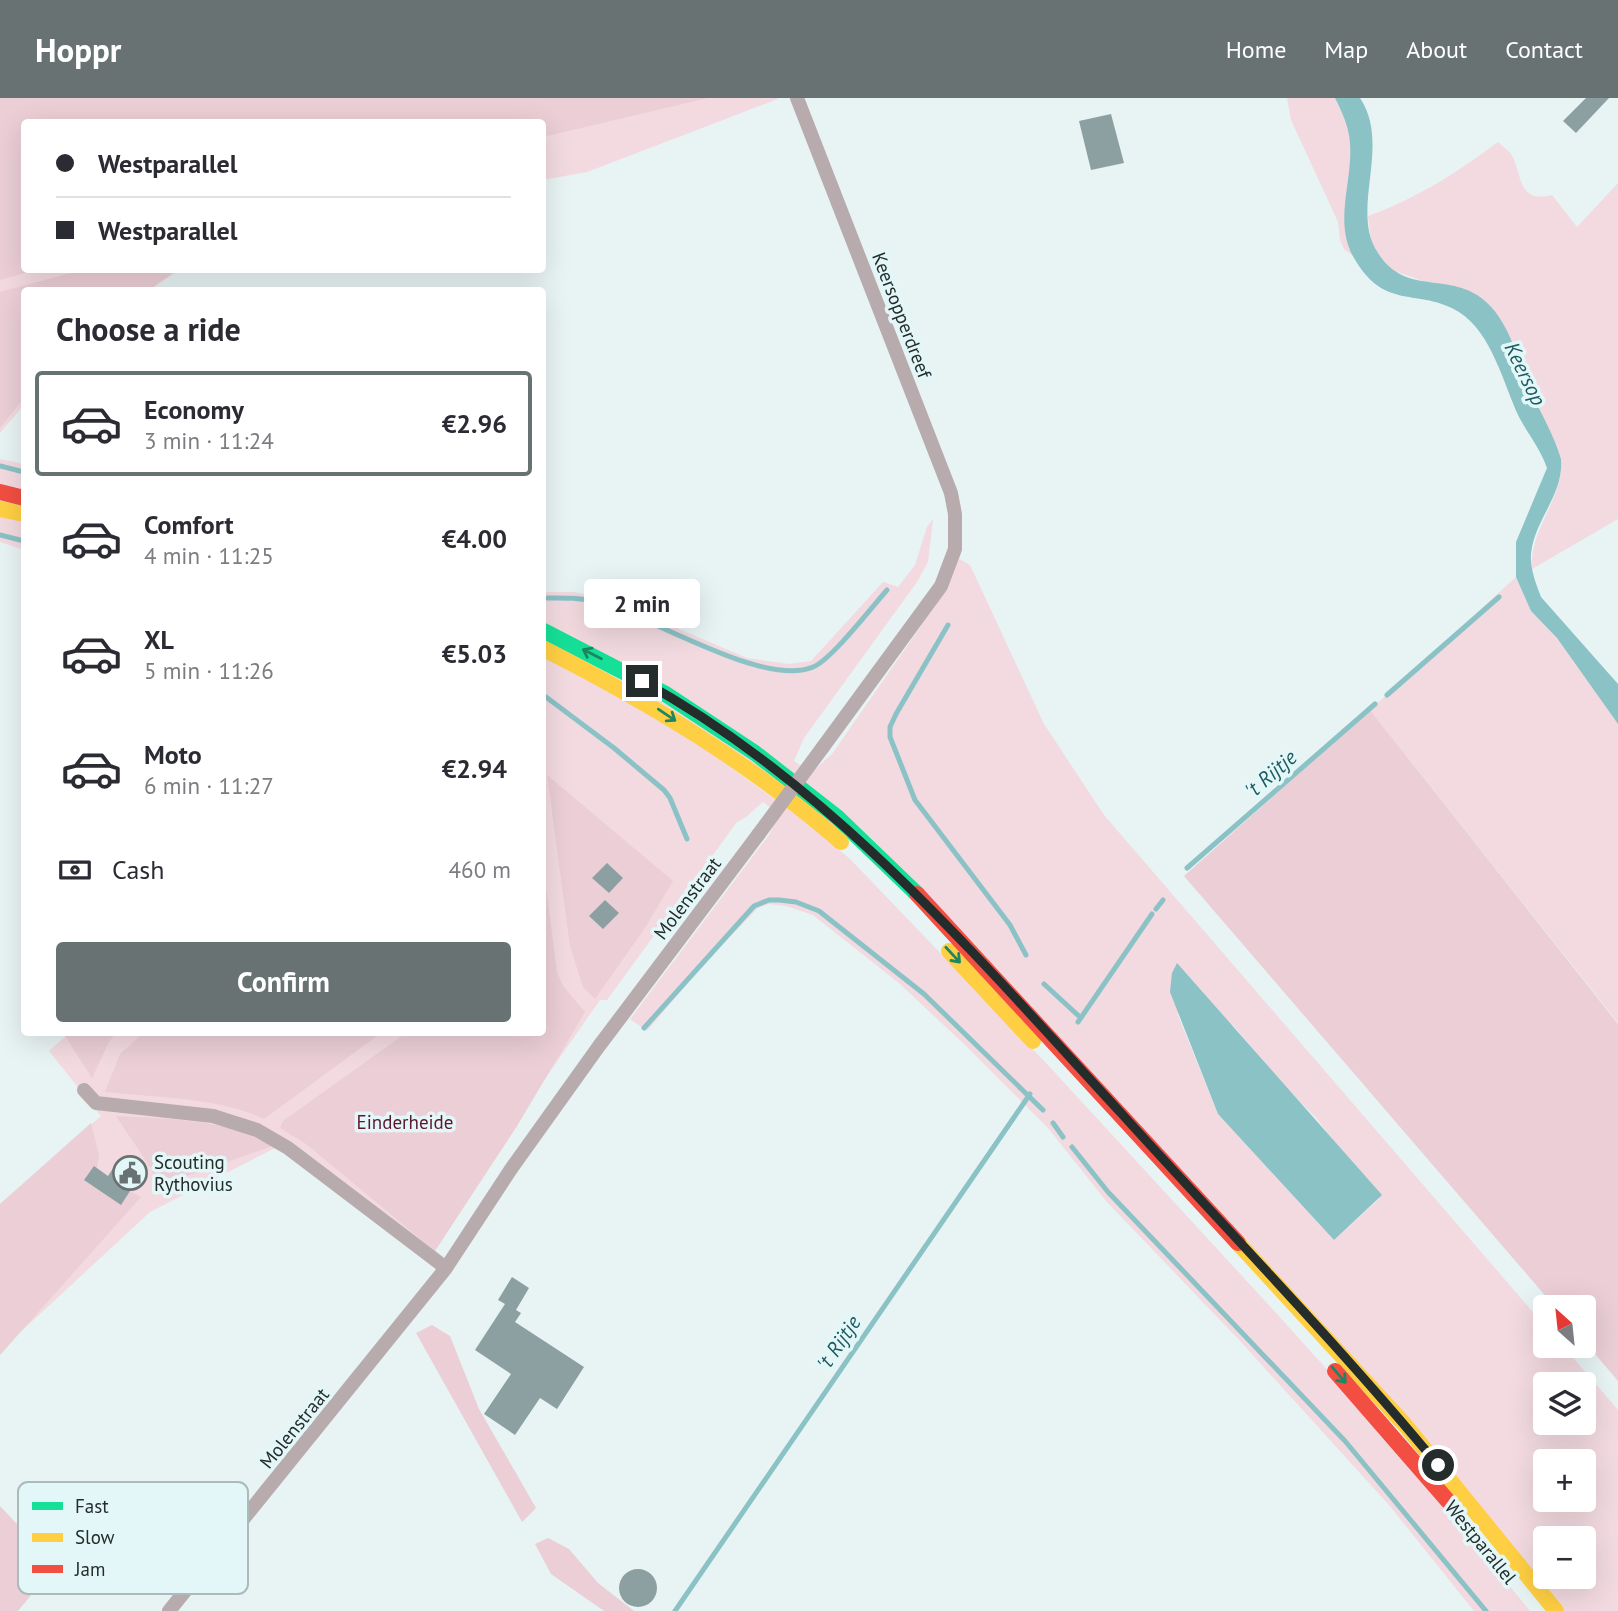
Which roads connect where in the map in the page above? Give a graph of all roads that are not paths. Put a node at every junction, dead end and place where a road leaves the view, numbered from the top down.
1 (797, 98) edge
2 (0, 492) edge
3 (21, 497) edge
4 (0, 509) edge
5 (21, 513) edge
6 (955, 549) joint
7 (546, 632) edge
8 (546, 650) edge
9 (84, 1090) dead end
10 (446, 1268) junction
11 (248, 1513) edge
12 (183, 1594) edge
13 (169, 1611) edge
14 (1537, 1611) edge
15 (1556, 1611) edge

1 - 6 street, Keersopperdreef
2 - 3 main road
4 - 5 main road
6 - 10 street, Molenstraat, bridge
15 -> 7 main road, Westparallel
8 -> 14 main road, Westparallel
9 - 10 street
10 - 11 street, Molenstraat
12 - 13 street, Molenstraat

